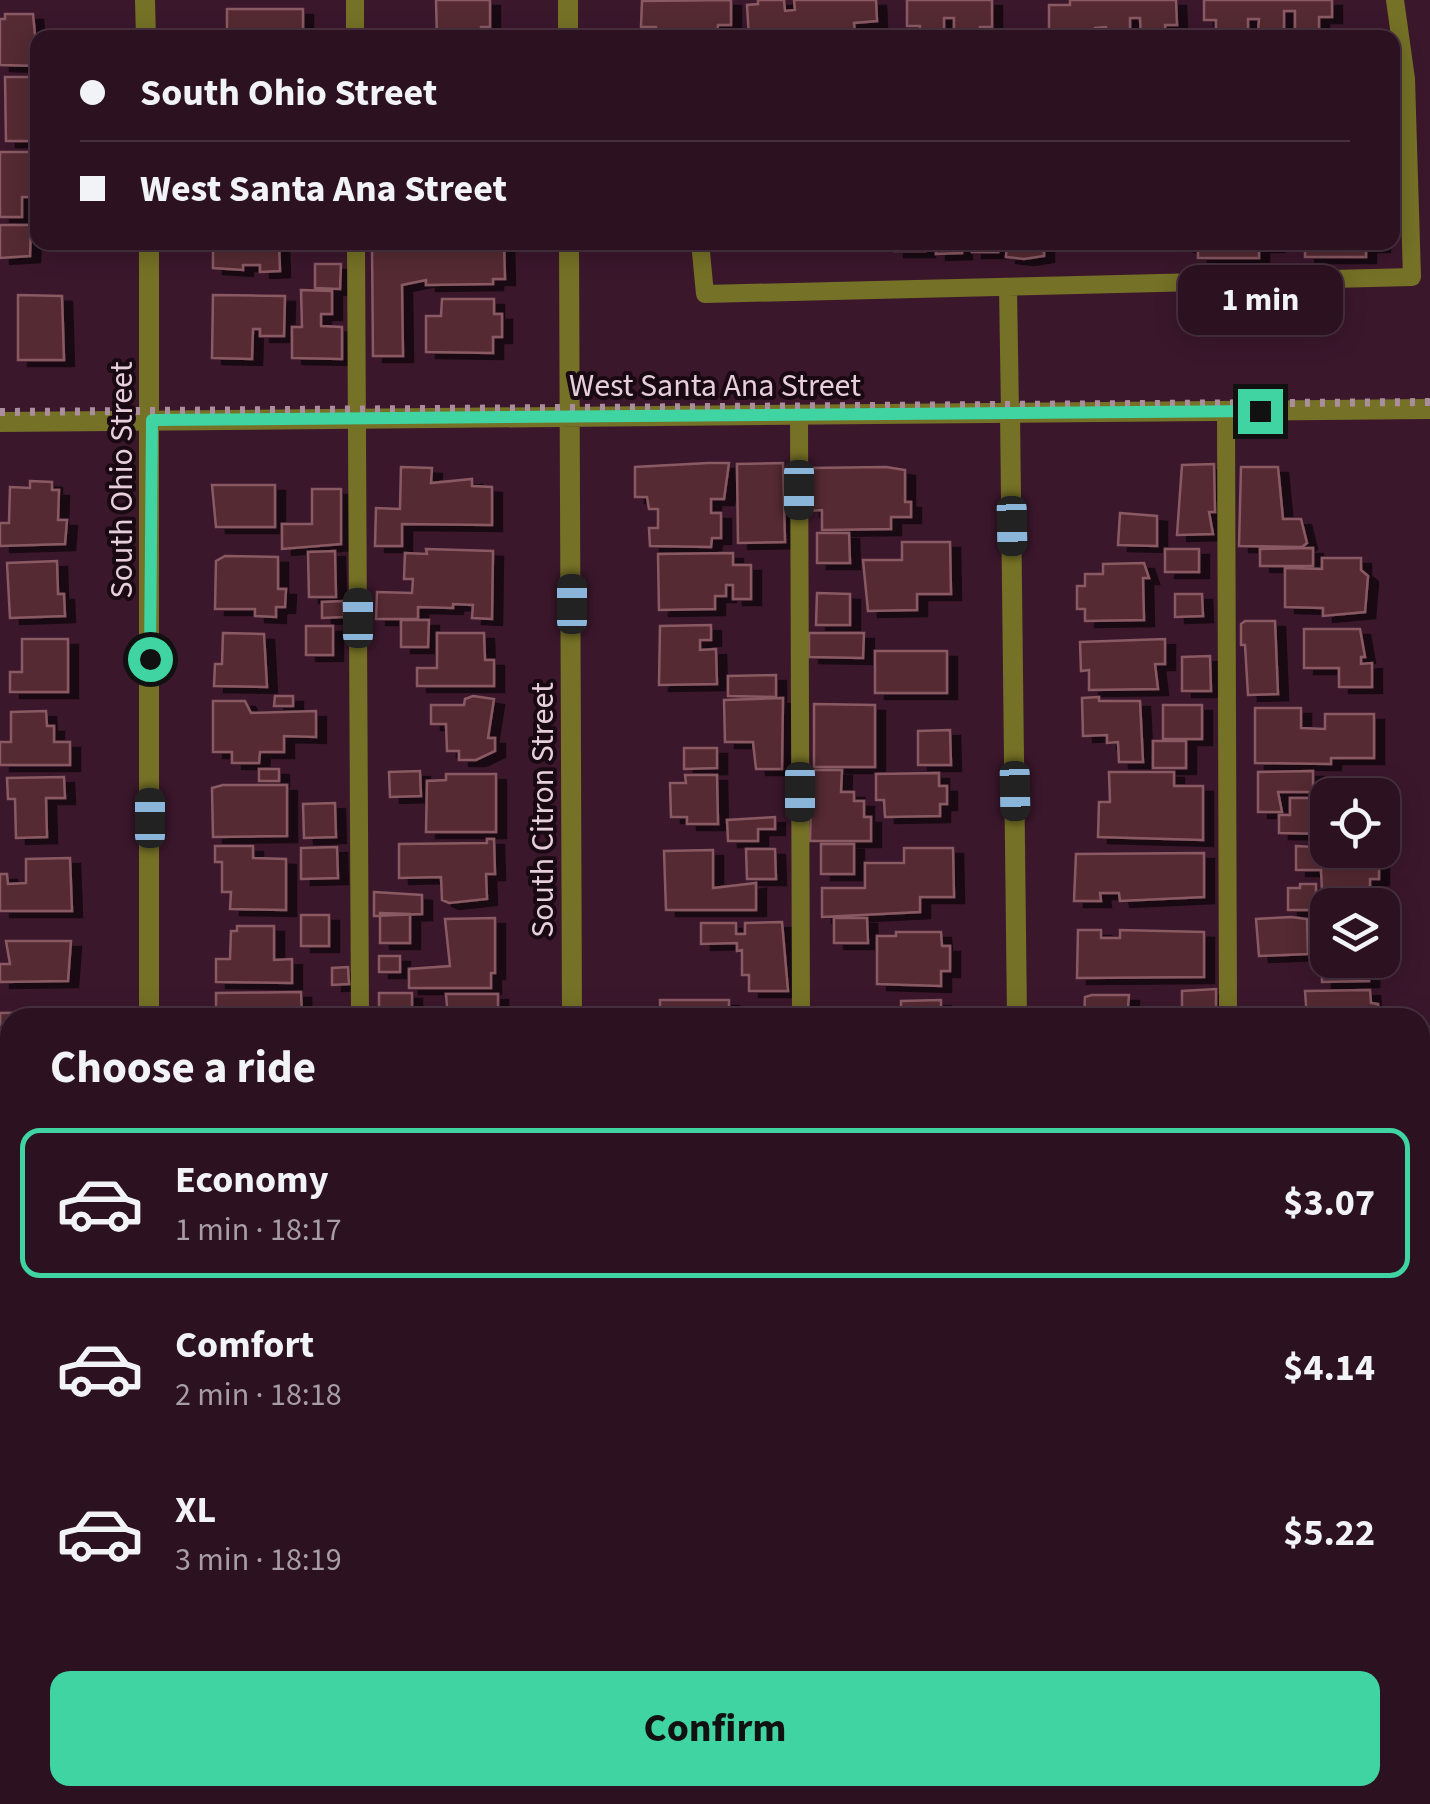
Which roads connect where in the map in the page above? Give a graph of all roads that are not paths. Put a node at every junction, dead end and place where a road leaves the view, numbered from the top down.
1 (145, 0) edge
2 (355, 0) edge
3 (568, 0) edge
4 (1395, 0) edge
5 (146, 30) edge
6 (355, 30) edge
7 (568, 30) edge
8 (1399, 30) edge
9 (1400, 36) edge
10 (149, 250) edge
11 (356, 250) edge
12 (570, 250) edge
13 (701, 250) edge
14 (1008, 287) junction
15 (1430, 409) edge
16 (1226, 411) junction
17 (1010, 413) junction
18 (799, 415) junction
19 (571, 417) junction
20 (357, 418) junction
21 (152, 420) junction
22 (0, 422) edge
23 (148, 1008) edge
24 (360, 1008) edge
25 (572, 1008) edge
26 (801, 1008) edge
27 (1018, 1008) edge
28 (1228, 1008) edge

1 - 5 street
2 - 6 lane
3 - 7 street
4 - 8 lane
9 - 14 lane
10 - 21 street, South Ohio Street
11 - 20 lane
12 - 19 street, South Citron Street
13 - 14 lane
14 - 17 lane
15 - 16 street, West Santa Ana Street
16 - 17 street, West Santa Ana Street
16 - 28 lane
17 - 18 street, West Santa Ana Street
17 - 27 street
18 - 19 street, West Santa Ana Street
18 - 26 lane
19 - 20 street, West Santa Ana Street
19 - 25 street, South Citron Street
20 - 21 street, West Santa Ana Street
20 - 24 lane
21 - 22 street, West Santa Ana Street
21 - 23 street, South Ohio Street

